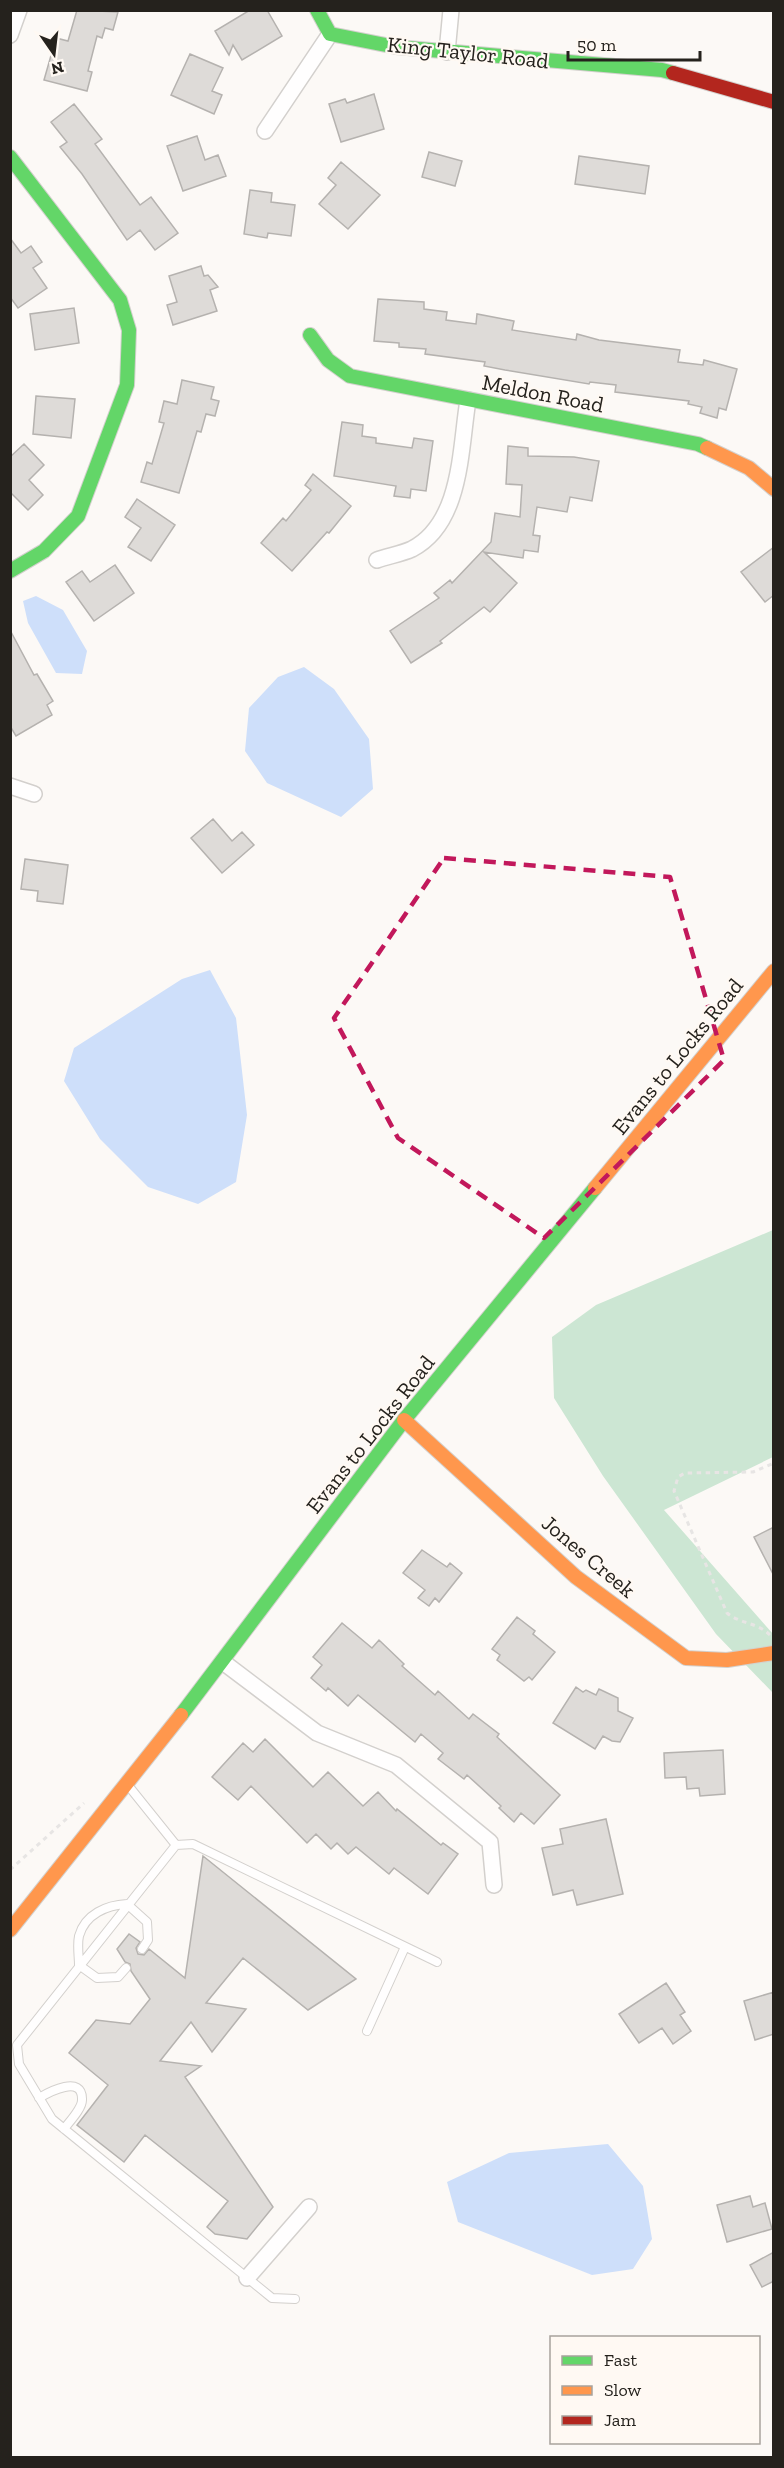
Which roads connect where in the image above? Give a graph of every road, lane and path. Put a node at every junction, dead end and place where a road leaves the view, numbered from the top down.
1 (19, 10) edge
2 (317, 10) edge
3 (451, 10) edge
4 (330, 34) junction
5 (10, 36) edge
6 (447, 51) junction
7 (774, 102) edge
8 (265, 131) dead end
9 (10, 157) edge
10 (310, 335) dead end
11 (468, 400) junction
12 (774, 489) edge
13 (377, 560) dead end
14 (10, 571) edge
15 (10, 786) edge
16 (34, 794) dead end
17 (774, 971) edge
18 (404, 1420) junction
19 (774, 1463) edge
20 (773, 1646) edge
21 (223, 1662) junction
22 (127, 1783) junction
23 (176, 1845) junction
24 (494, 1885) dead end
25 (127, 1904) junction
26 (10, 1930) edge
27 (405, 1947) junction
28 (142, 1948) dead end
29 (437, 1962) dead end
30 (79, 1965) junction
31 (126, 1968) dead end
32 (367, 2031) dead end
33 (39, 2098) junction
34 (64, 2129) junction
35 (309, 2207) dead end
36 (247, 2278) junction
37 (295, 2299) dead end

1 - 5 street
2 - 4 street
3 - 6 street
4 - 6 street, King Taylor Road
4 - 8 street
6 - 7 street, King Taylor Road
9 - 14 street
10 - 11 street, Meldon Road
11 - 12 street, Meldon Road
11 - 13 street
15 - 16 street
17 - 18 street, Evans to Locks Road
18 - 20 street, Jones Creek
18 - 21 street, Evans to Locks Road
19 - 20 path
21 - 22 street, Evans to Locks Road
21 - 24 street
22 - 23 lane
22 - 26 street, Evans to Locks Road
23 - 25 lane
23 - 27 lane
25 - 28 lane
25 - 30 lane
25 - 30 lane
27 - 29 lane
27 - 32 lane
30 - 31 lane
30 - 33 lane
33 - 34 lane
33 - 34 lane
34 - 36 lane
35 - 36 street
36 - 37 lane

